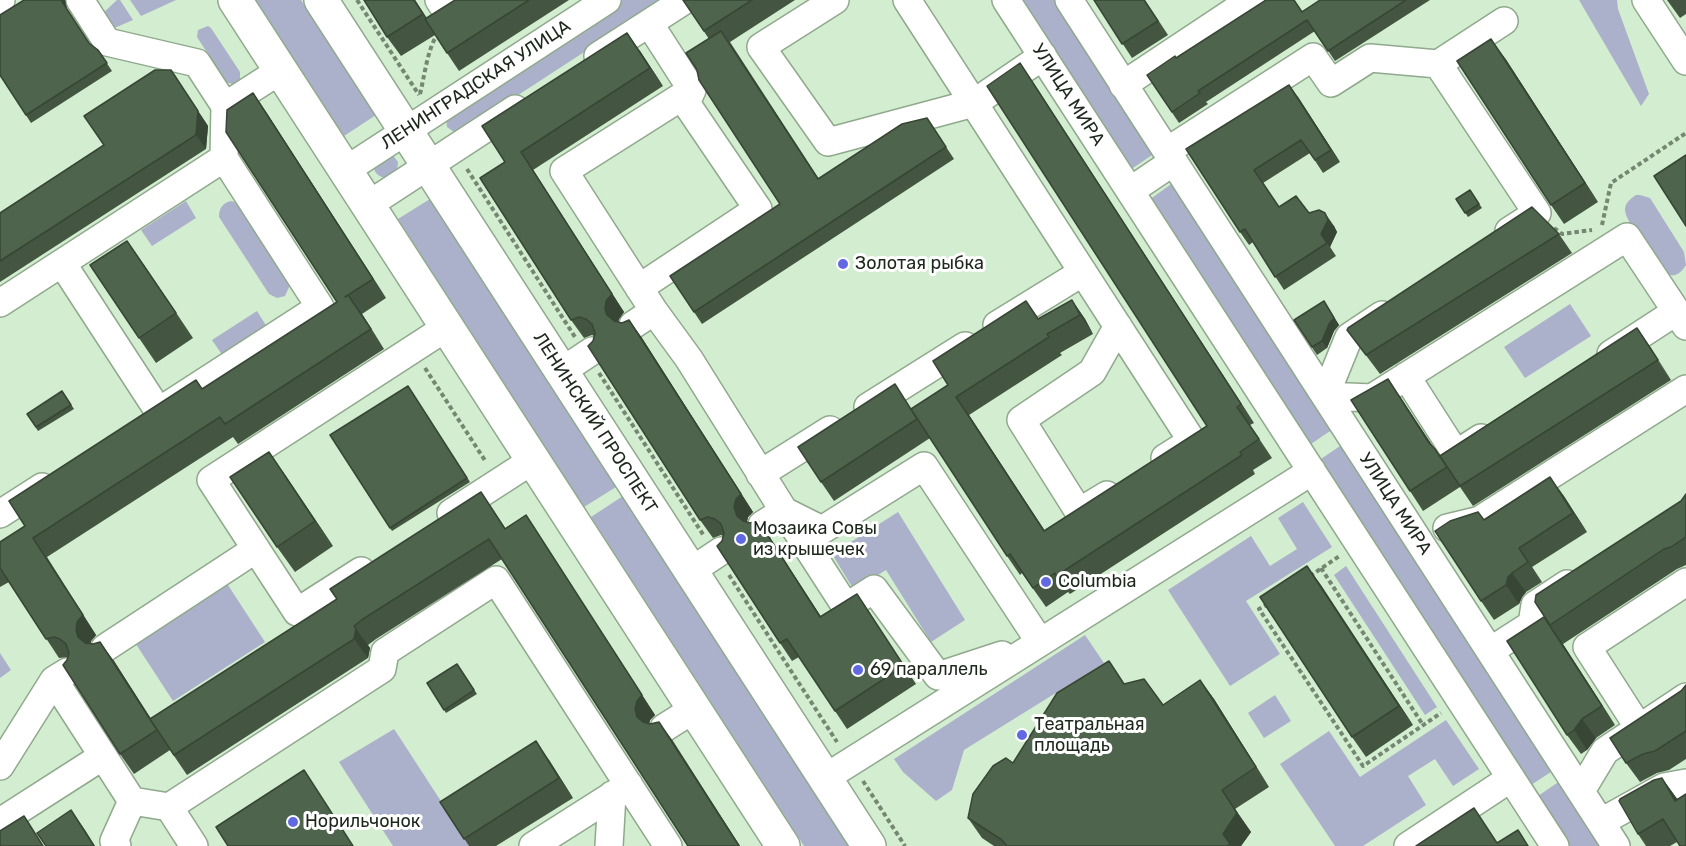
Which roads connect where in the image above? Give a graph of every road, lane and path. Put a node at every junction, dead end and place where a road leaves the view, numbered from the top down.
1 (80, 0) edge
2 (235, 0) edge
3 (321, 0) edge
4 (357, 0) edge
5 (439, 0) edge
6 (452, 0) edge
7 (607, 0) edge
8 (684, 0) edge
9 (835, 0) edge
10 (907, 0) edge
11 (1006, 0) edge
12 (1069, 0) edge
13 (1251, 0) edge
14 (1646, 0) edge
15 (1504, 21) dead end
16 (649, 23) junction
17 (1678, 31) edge
18 (1042, 56) junction
19 (1686, 61) edge
20 (1438, 64) junction
21 (581, 67) edge
22 (281, 70) junction
23 (1124, 85) junction
24 (692, 90) junction
25 (420, 96) dead end
26 (532, 99) edge
27 (974, 103) junction
28 (225, 106) junction
29 (406, 131) junction
30 (1686, 134) edge
31 (1170, 157) junction
32 (224, 158) junction
33 (461, 161) dead end
34 (428, 166) junction
35 (346, 171) junction
36 (1130, 191) junction
37 (368, 205) junction
38 (1537, 213) junction
39 (1487, 245) edge
40 (62, 263) junction
41 (1083, 272) junction
42 (639, 288) junction
43 (0, 303) edge
44 (1398, 304) edge
45 (1681, 319) edge
46 (1118, 326) junction
47 (447, 327) junction
48 (413, 350) junction
49 (580, 359) junction
50 (1586, 370) edge
51 (1406, 376) junction
52 (1686, 389) edge
53 (1325, 396) junction
54 (1506, 422) edge
55 (533, 460) junction
56 (1312, 471) junction
57 (760, 474) junction
58 (59, 476) edge
59 (499, 482) junction
60 (0, 514) edge
61 (773, 518) junction
62 (431, 525) edge
63 (1416, 537) junction
64 (256, 549) junction
65 (1344, 553) dead end
66 (383, 556) edge
67 (709, 559) junction
68 (1321, 568) junction
69 (1586, 572) edge
70 (1303, 580) edge
71 (1686, 582) edge
72 (1277, 598) edge
73 (1040, 642) junction
74 (105, 648) edge
75 (1490, 651) junction
76 (1686, 697) edge
77 (1449, 708) dead end
78 (694, 709) junction
79 (1423, 725) junction
80 (664, 729) edge
81 (1639, 729) junction
82 (103, 756) junction
83 (0, 766) edge
84 (838, 770) junction
85 (1511, 778) junction
86 (1686, 783) edge
87 (620, 790) junction
88 (1581, 791) junction
89 (132, 801) junction
90 (169, 807) junction
91 (0, 822) edge
92 (1601, 822) junction
93 (117, 846) edge
94 (194, 846) edge
95 (533, 846) edge
96 (609, 846) edge
97 (668, 846) edge
98 (783, 846) edge
99 (869, 846) edge
100 (904, 846) edge
101 (1408, 846) edge
102 (1555, 846) edge
103 (1616, 846) edge

1 - 28 street
2 - 22 main road
3 - 29 main road, ЛЕНИНСКИЙ ПРОСПЕКТ
4 - 25 path
5 - 6 street
7 - 29 street, ЛЕНИНГРАДСКАЯ УЛИЦА
8 - 16 street
9 - 27 street
10 - 27 street
11 - 18 street, УЛИЦА МИРА
12 - 23 street, УЛИЦА МИРА
13 - 23 street
14 - 17 street
15 - 20 street
16 - 21 street
16 - 24 street
17 - 19 street
18 - 27 street
18 - 36 street, УЛИЦА МИРА
20 - 31 street
20 - 38 street
22 - 28 street
22 - 35 main road
23 - 31 street, УЛИЦА МИРА
24 - 42 street
24 - 42 street
26 - 34 street
27 - 41 street
28 - 32 street
29 - 34 main road, ЛЕНИНСКИЙ ПРОСПЕКТ
29 - 35 street, ЛЕНИНГРАДСКАЯ УЛИЦА
30 - 38 path
31 - 36 street
31 - 53 street, УЛИЦА МИРА
32 - 40 street
32 - 40 street
33 - 49 path
34 - 37 street
34 - 49 main road, ЛЕНИНСКИЙ ПРОСПЕКТ
35 - 37 main road
36 - 56 street, УЛИЦА МИРА
37 - 47 main road
38 - 39 street
40 - 43 street
41 - 46 street
41 - 57 street
42 - 57 street
44 - 53 street
45 - 50 street
45 - 51 street
46 - 46 street
47 - 48 street
47 - 55 main road
48 - 59 path
48 - 64 street
49 - 67 main road, ЛЕНИНСКИЙ ПРОСПЕКТ
49 - 67 path
51 - 53 street
51 - 54 street
52 - 63 street
53 - 63 street, УЛИЦА МИРА
55 - 59 street
55 - 78 main road
56 - 73 street
56 - 85 street, УЛИЦА МИРА
57 - 61 street
58 - 60 street
59 - 62 street
61 - 73 street
61 - 73 street
63 - 75 street, УЛИЦА МИРА
64 - 66 street
64 - 74 street
65 - 68 path
67 - 84 main road, ЛЕНИНСКИЙ ПРОСПЕКТ
67 - 84 path
68 - 70 path
68 - 79 path
69 - 75 street
71 - 81 street
72 - 79 path
73 - 84 street
75 - 88 street, УЛИЦА МИРА
76 - 81 street
77 - 79 path
78 - 80 street
78 - 98 main road
81 - 88 street
82 - 83 street
82 - 89 street
82 - 91 street
84 - 99 main road, ЛЕНИНСКИЙ ПРОСПЕКТ
84 - 100 path
85 - 101 street
85 - 102 street, УЛИЦА МИРА
86 - 92 street
87 - 90 street
87 - 95 street
87 - 96 street
87 - 97 street
88 - 92 street, УЛИЦА МИРА
89 - 90 street
89 - 93 street
90 - 94 street
92 - 103 street, УЛИЦА МИРА

